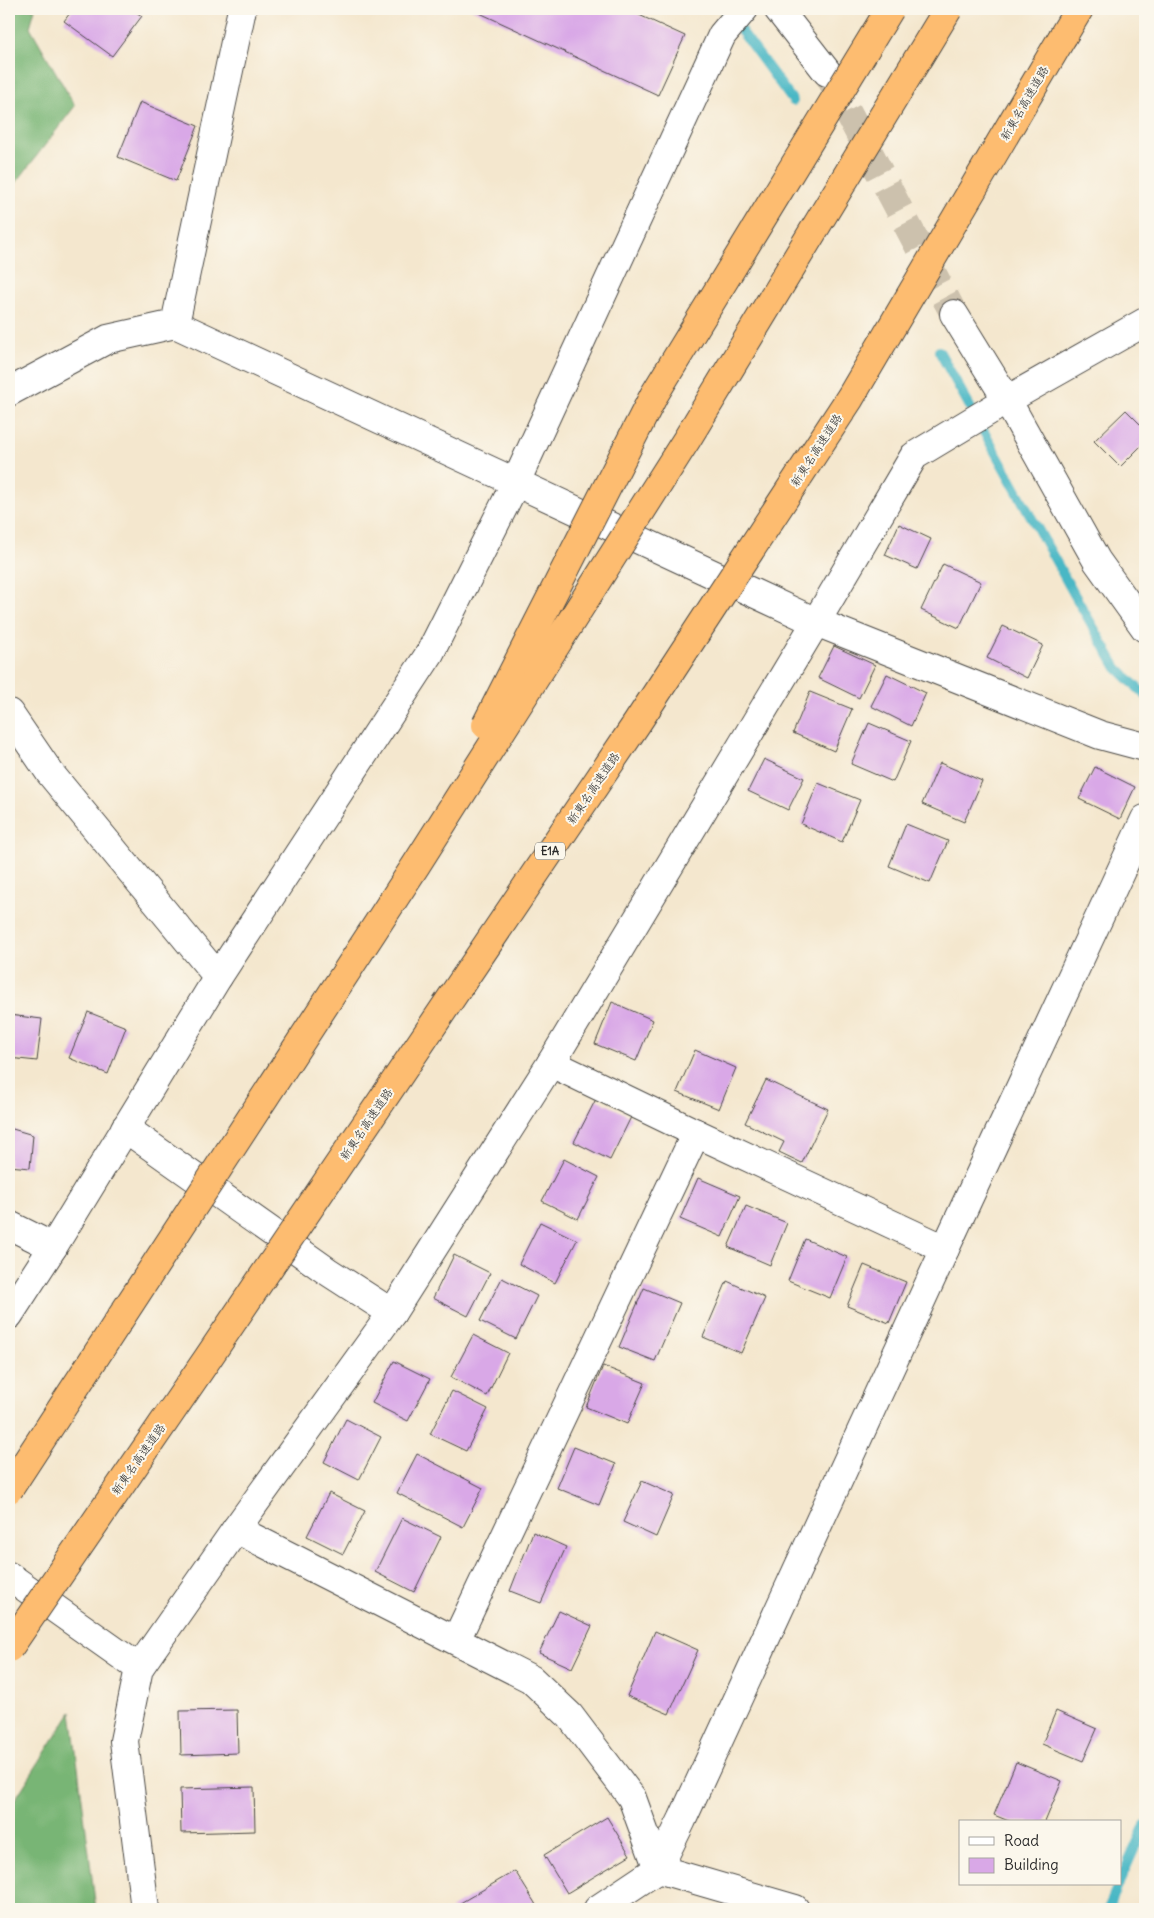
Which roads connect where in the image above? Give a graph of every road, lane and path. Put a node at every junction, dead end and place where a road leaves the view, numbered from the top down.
1 (242, 9) edge
2 (744, 9) edge
3 (778, 9) edge
4 (890, 9) edge
5 (948, 9) edge
6 (1079, 9) edge
7 (827, 72) tunnel mouth
8 (954, 314) tunnel mouth
9 (1145, 322) edge
10 (175, 324) junction
11 (9, 392) edge
12 (1007, 400) junction
13 (516, 482) junction
14 (816, 622) junction
15 (1145, 628) edge
16 (9, 713) edge
17 (1145, 747) edge
18 (1145, 819) edge
19 (416, 865) junction
20 (218, 976) junction
21 (551, 1063) junction
22 (125, 1128) junction
23 (696, 1133) junction
24 (9, 1225) edge
25 (53, 1247) junction
26 (945, 1249) junction
27 (392, 1313) junction
28 (9, 1315) edge
29 (9, 1489) edge
30 (236, 1529) junction
31 (9, 1576) edge
32 (456, 1640) junction
33 (9, 1648) edge
34 (139, 1668) junction
35 (658, 1869) junction
36 (145, 1909) edge
37 (598, 1909) edge
38 (795, 1909) edge

1 - 10 street
2 - 13 street
3 - 7 street
4 - 19 highway, bridge
5 - 19 highway, bridge
6 - 33 highway, 新東名高速道路 / E1A, bridge
8 - 12 street
9 - 12 street
10 - 11 street
10 - 13 street
12 - 14 street
12 - 15 street
13 - 14 street
13 - 20 street
14 - 17 street
14 - 21 street
16 - 20 street
18 - 26 street
19 - 29 highway, bridge
20 - 22 street
21 - 23 street
21 - 27 street
22 - 25 street
22 - 27 street
23 - 26 street
23 - 32 street
24 - 25 street
25 - 28 street
26 - 35 street
27 - 30 street
30 - 32 street
30 - 34 street
31 - 34 street
32 - 35 street
34 - 36 street
35 - 37 street
35 - 38 street

